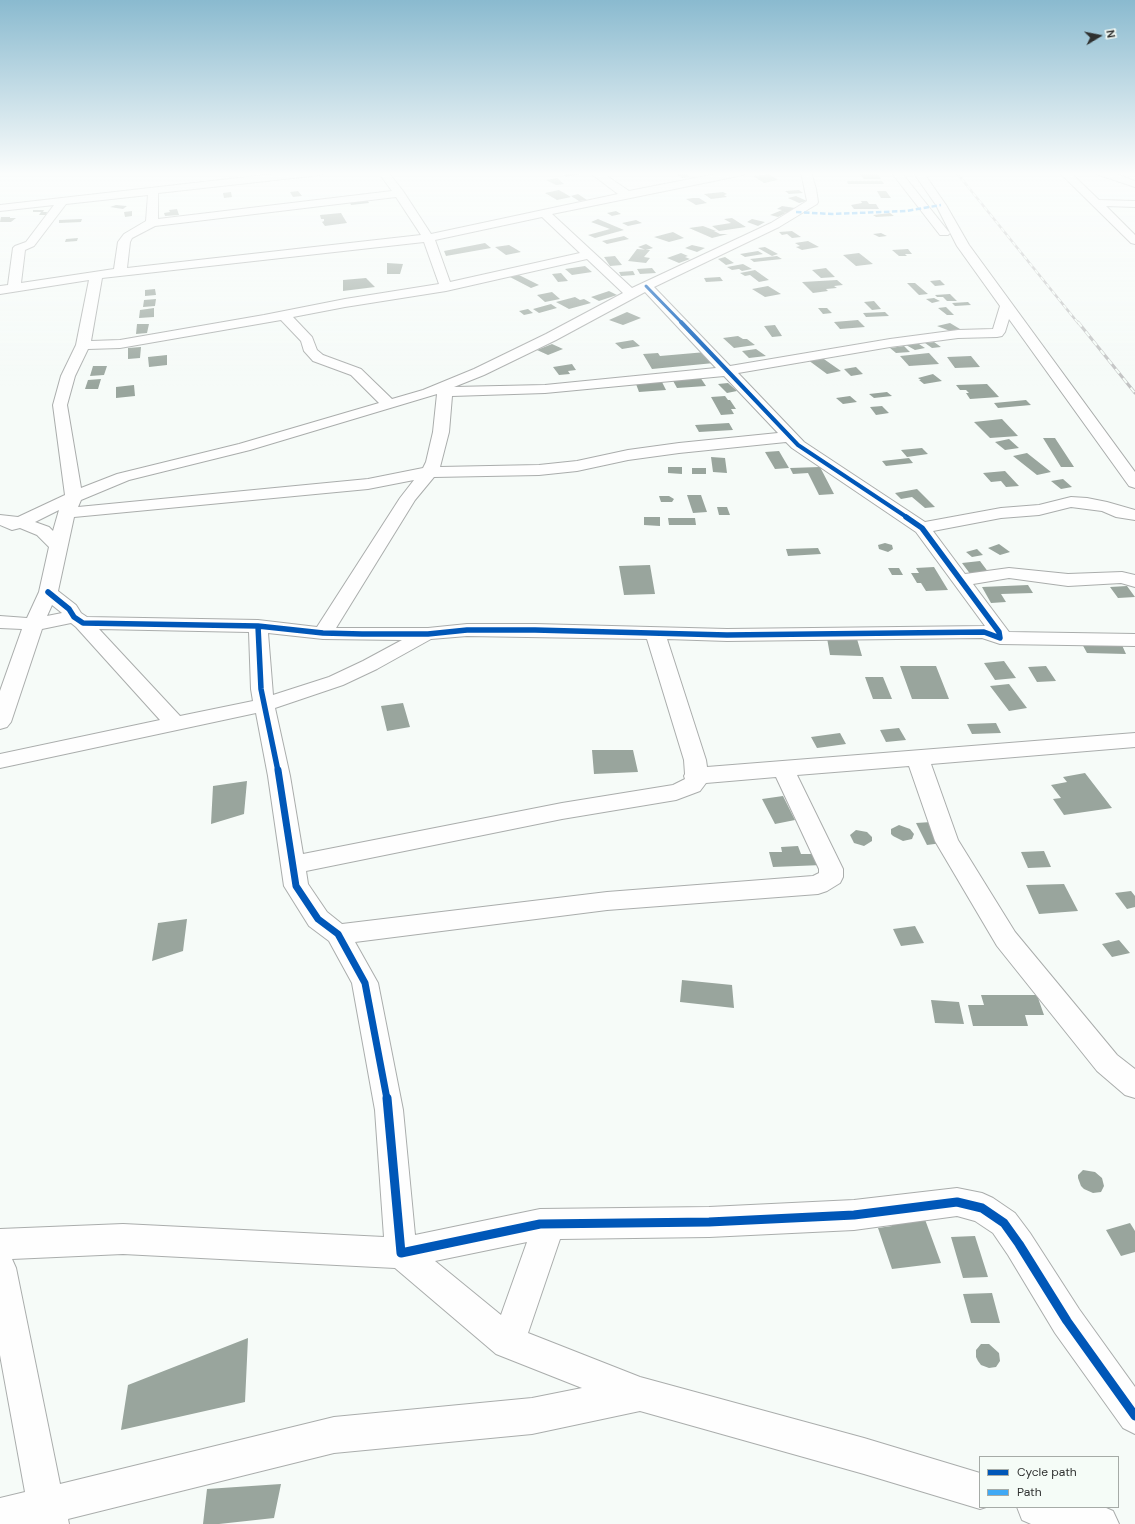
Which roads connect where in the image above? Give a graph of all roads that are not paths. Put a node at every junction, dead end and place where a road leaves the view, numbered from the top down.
1 (31, 243) edge
2 (124, 243) edge
3 (389, 243) edge
4 (430, 243) edge
5 (576, 243) edge
6 (737, 243) edge
7 (959, 243) edge
8 (961, 243) edge
9 (963, 246) junction
10 (589, 255) junction
11 (120, 272) junction
12 (96, 277) junction
13 (446, 287) junction
14 (14, 288) junction
15 (0, 290) edge
16 (639, 290) junction
17 (1007, 305) junction
18 (284, 315) junction
19 (83, 346) junction
20 (727, 371) junction
21 (436, 393) junction
22 (389, 405) junction
23 (790, 437) junction
24 (429, 472) junction
25 (1135, 483) edge
26 (368, 484) junction
27 (408, 498) junction
28 (70, 505) junction
29 (1135, 515) edge
30 (0, 520) edge
31 (20, 522) junction
32 (922, 528) junction
33 (0, 530) edge
34 (59, 546) junction
35 (962, 580) junction
36 (1135, 581) edge
37 (48, 592) junction
38 (78, 620) junction
39 (0, 622) edge
40 (35, 624) junction
41 (258, 626) junction
42 (322, 633) junction
43 (655, 633) junction
44 (428, 634) junction
45 (1000, 638) junction
46 (1135, 640) edge
47 (264, 706) junction
48 (0, 722) edge
49 (175, 724) junction
50 (1135, 740) edge
51 (918, 759) junction
52 (0, 761) edge
53 (783, 769) junction
54 (695, 776) junction
55 (292, 865) junction
56 (338, 934) junction
57 (1135, 1086) edge
58 (549, 1224) junction
59 (0, 1244) edge
60 (401, 1253) junction
61 (0, 1268) edge
62 (508, 1342) junction
63 (640, 1394) junction
64 (1135, 1416) edge
65 (979, 1491) edge
66 (1039, 1508) edge
67 (48, 1515) edge
68 (0, 1517) edge
69 (1100, 1524) edge

1 - 14 street
2 - 11 street
3 - 11 street
4 - 13 street
5 - 10 street
6 - 16 street
7 - 9 street
8 - 9 street
9 - 17 street
10 - 13 street
10 - 16 street
11 - 12 street
12 - 14 street
12 - 19 street
13 - 18 street
14 - 15 street
16 - 20 street
16 - 21 street
17 - 20 street
17 - 25 street
18 - 19 street
18 - 22 street
19 - 28 street
20 - 21 street
20 - 23 street
21 - 22 street
21 - 24 street
22 - 28 street
23 - 24 street
23 - 32 street
24 - 26 street
24 - 27 street
26 - 27 street
26 - 28 street
27 - 42 street
28 - 31 street
28 - 34 street
29 - 32 street
30 - 31 street
31 - 33 street
31 - 34 street
32 - 35 street
34 - 37 street
35 - 36 street
35 - 45 street
37 - 38 street
37 - 40 street
38 - 40 street
38 - 41 street
38 - 49 street
39 - 40 street
40 - 48 street
41 - 42 street
41 - 47 street
42 - 44 street
43 - 44 street
43 - 45 street
43 - 54 street
44 - 47 street
45 - 46 street
47 - 49 street
47 - 55 street
49 - 52 street
50 - 51 street
51 - 53 street
51 - 57 street
53 - 54 street
53 - 56 street
54 - 55 street
55 - 56 street
56 - 60 street
58 - 60 street
58 - 62 street
58 - 64 street
59 - 60 street
60 - 62 street
61 - 67 street
62 - 63 street
63 - 65 street
63 - 67 street
66 - 69 street
67 - 68 street

